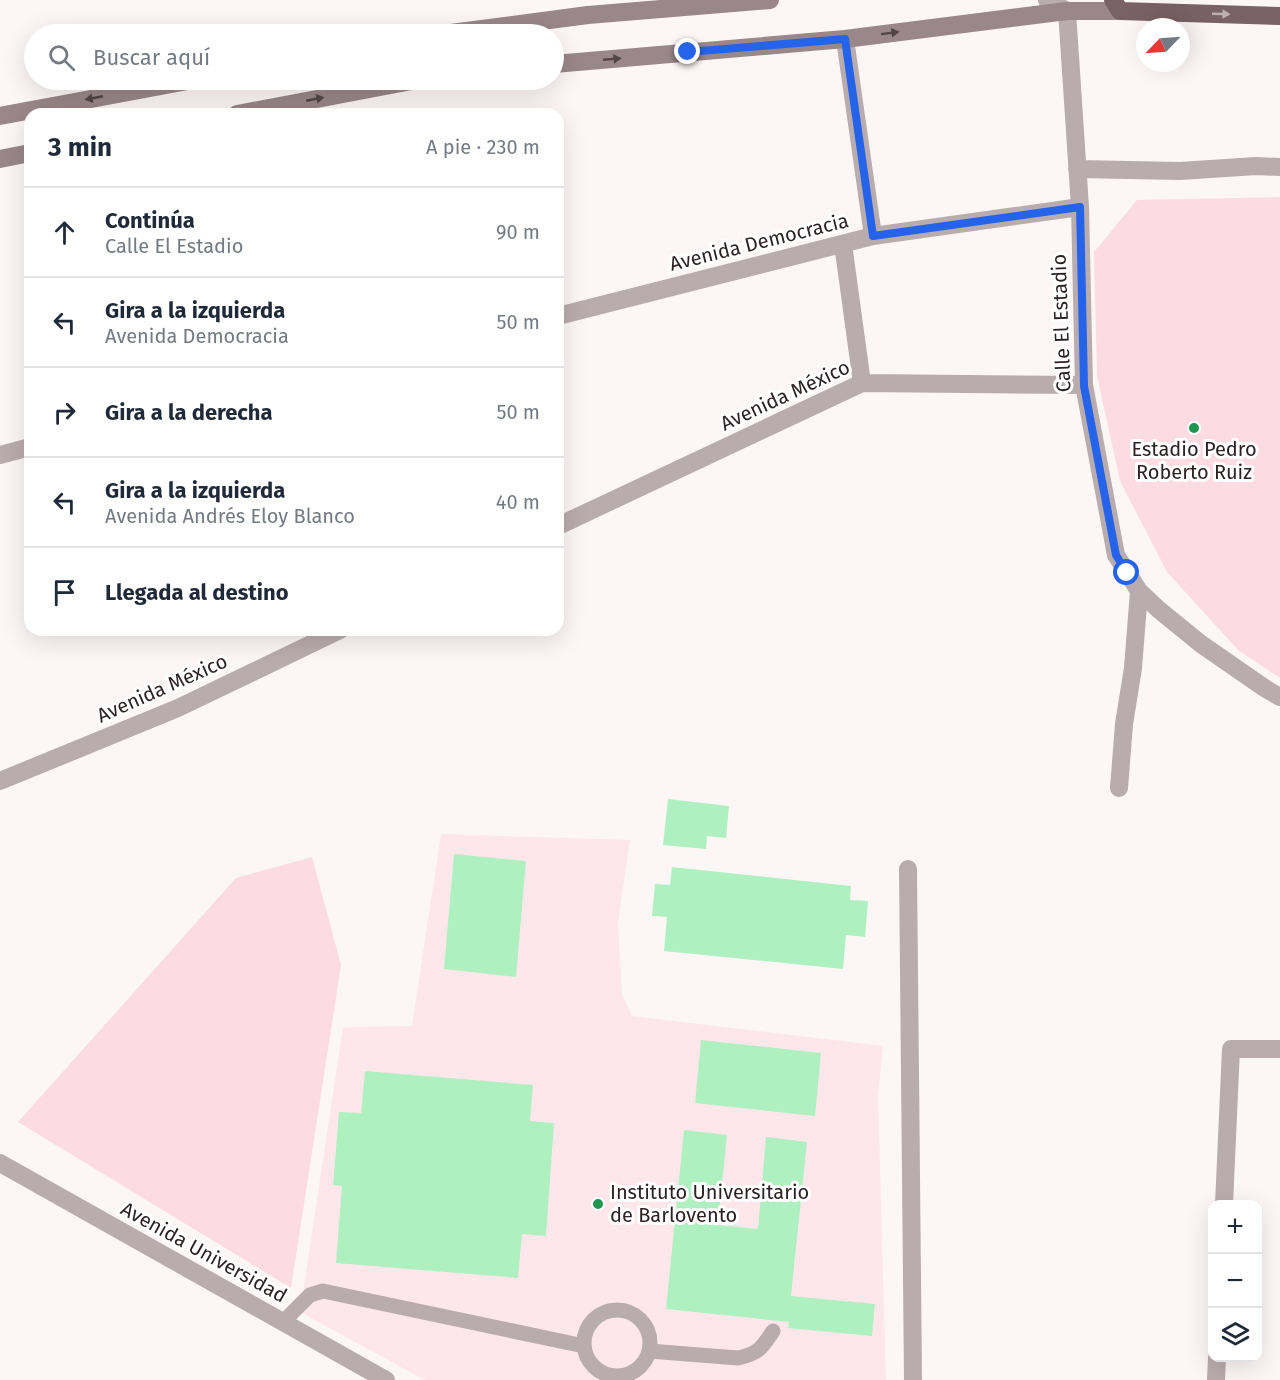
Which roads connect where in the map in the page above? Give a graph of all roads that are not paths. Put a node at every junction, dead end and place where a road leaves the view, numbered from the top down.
1 (770, 0) edge
2 (1047, 0) edge
3 (1117, 6) edge
4 (1067, 11) junction
5 (1280, 16) edge
6 (519, 24) edge
7 (845, 39) junction
8 (564, 63) edge
9 (139, 90) edge
10 (364, 90) edge
11 (43, 108) edge
12 (269, 108) edge
13 (24, 112) edge
14 (0, 116) edge
15 (24, 154) edge
16 (0, 159) edge
17 (1280, 167) edge
18 (1077, 169) junction
19 (1080, 207) junction
20 (873, 236) junction
21 (843, 244) junction
22 (564, 314) edge
23 (862, 383) junction
24 (1084, 386) junction
25 (24, 449) edge
26 (0, 455) edge
27 (564, 523) edge
28 (1138, 591) junction
29 (328, 636) edge
30 (1280, 697) edge
31 (0, 781) edge
32 (1119, 788) dead end
33 (908, 868) dead end
34 (1280, 1049) edge
35 (0, 1163) edge
36 (1224, 1200) edge
37 (284, 1322) junction
38 (773, 1330) dead end
39 (584, 1346) junction
40 (649, 1351) junction
41 (1217, 1362) edge
42 (591, 1373) edge
43 (386, 1380) edge
44 (913, 1380) edge
45 (1216, 1380) edge

1 - 6 main road
2 - 4 street
3 - 4 main road
3 -> 5 highway
7 -> 4 main road
4 - 18 street, Calle El Estadio
8 -> 7 main road
7 - 20 street
9 -> 11 main road
12 -> 10 main road
13 -> 14 main road
15 - 16 main road
17 - 18 street
18 - 19 street, Calle El Estadio
19 - 20 street, Avenida Democracia
19 - 24 street, Calle El Estadio
20 - 21 street, Avenida Democracia
21 - 22 street, Avenida Democracia
21 - 23 street
23 - 24 street, Avenida México
23 - 27 street, Avenida México
24 - 28 street, Calle El Estadio
25 - 26 street
28 - 30 street, Calle El Estadio
28 - 32 street
29 - 31 street, Avenida México
33 - 44 street
34 - 36 street
35 - 37 street, Avenida Universidad
37 - 39 lane
37 - 43 street, Avenida Universidad
38 - 40 lane
39 - 40 lane
39 - 42 lane
40 - 42 lane
41 - 45 street

